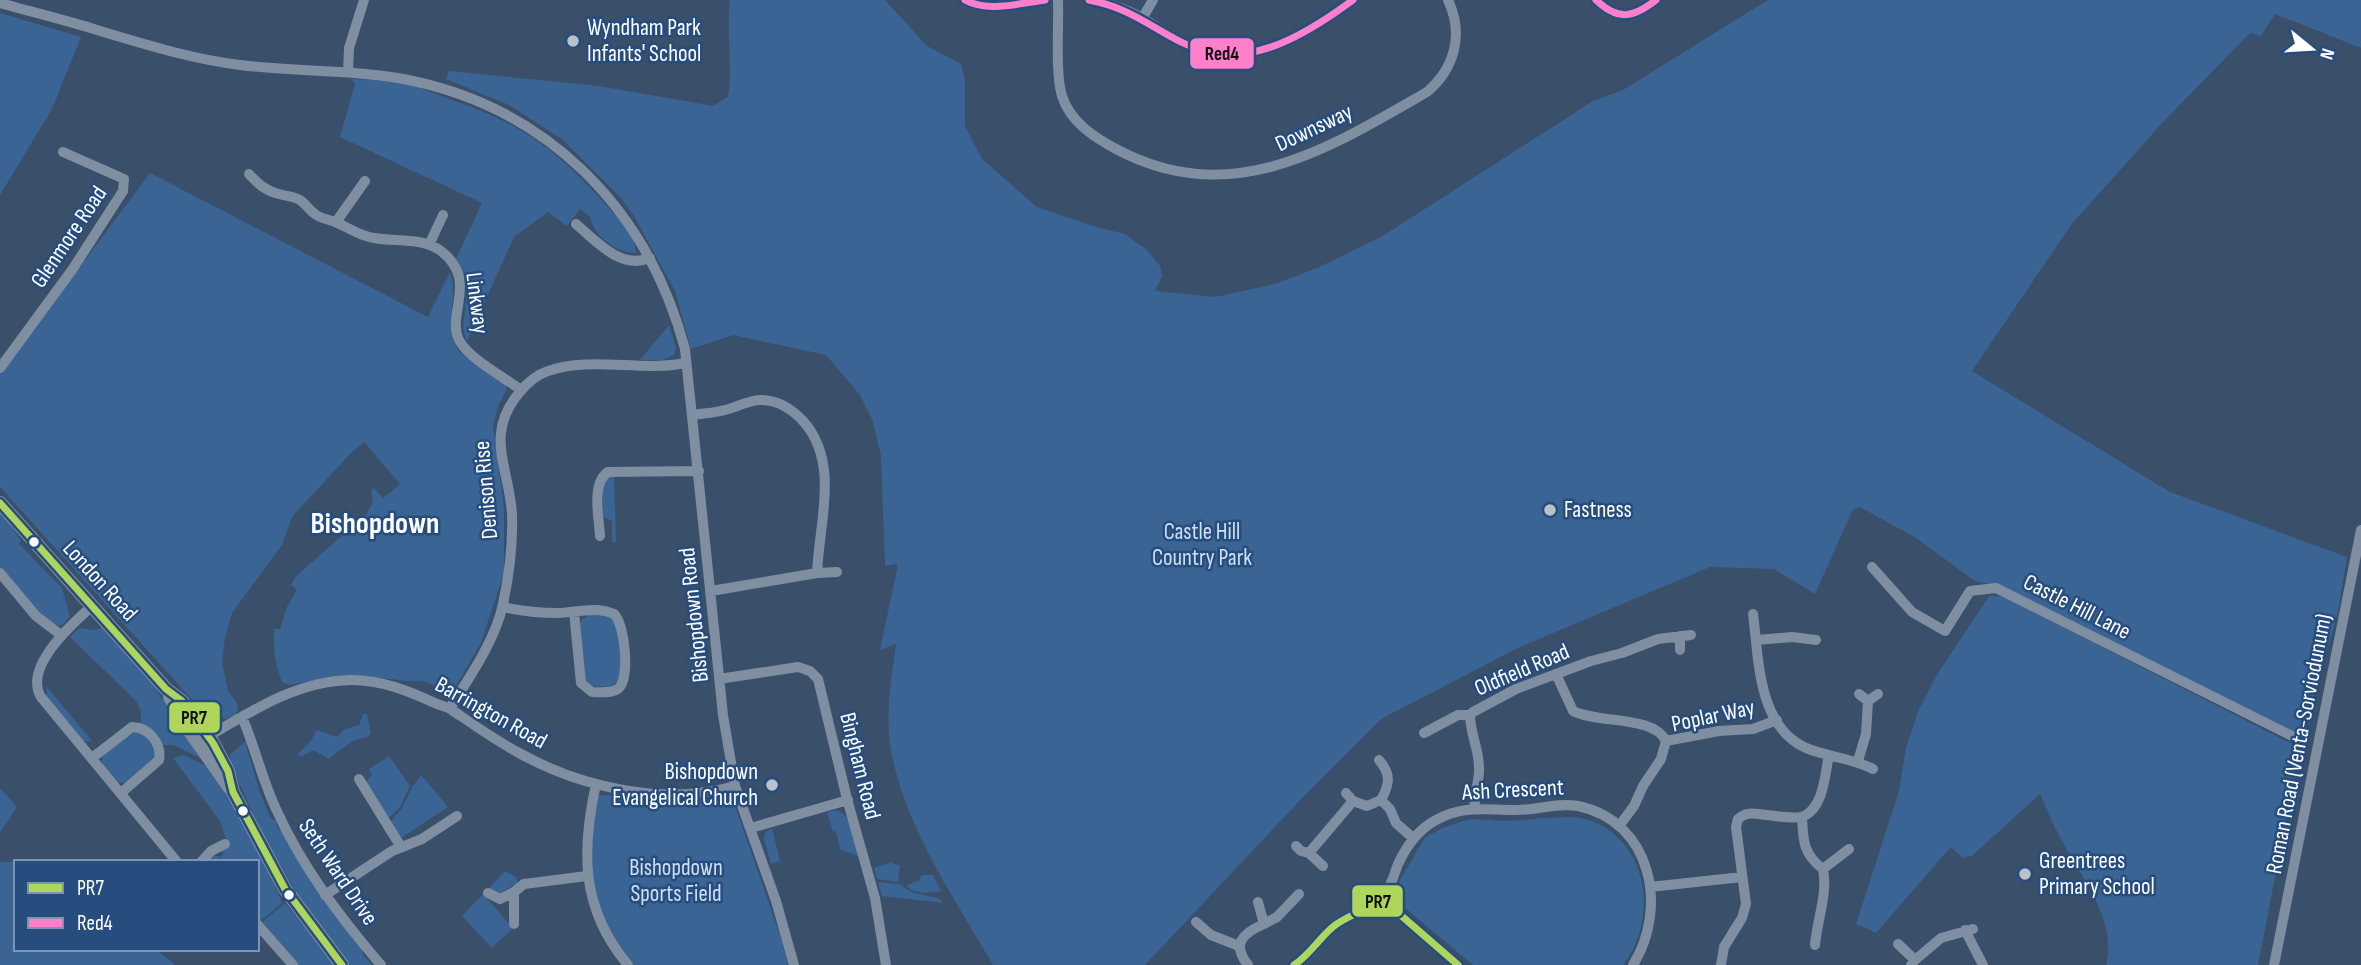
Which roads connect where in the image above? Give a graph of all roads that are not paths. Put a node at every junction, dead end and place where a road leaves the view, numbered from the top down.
1 (364, 0) edge
2 (965, 0) edge
3 (1045, 0) edge
4 (1058, 0) edge
5 (1089, 0) edge
6 (1153, 0) edge
7 (1353, 0) edge
8 (1448, 0) edge
9 (1596, 0) edge
10 (1656, 0) edge
11 (0, 3) edge
12 (1143, 17) junction
13 (348, 72) junction
14 (63, 152) dead end
15 (249, 174) dead end
16 (365, 181) dead end
17 (443, 215) dead end
18 (336, 222) junction
19 (576, 224) dead end
20 (429, 245) junction
21 (650, 258) junction
22 (685, 363) junction
23 (0, 368) edge
24 (521, 390) junction
25 (693, 415) junction
26 (699, 471) junction
27 (0, 503) edge
28 (2361, 530) edge
29 (600, 536) dead end
30 (1872, 567) dead end
31 (837, 572) dead end
32 (0, 573) edge
33 (817, 573) junction
34 (710, 591) junction
35 (92, 606) junction
36 (503, 607) junction
37 (574, 612) junction
38 (1753, 614) dead end
39 (61, 635) junction
40 (1757, 640) junction
41 (1816, 640) dead end
42 (1680, 650) dead end
43 (1557, 676) junction
44 (719, 679) junction
45 (1878, 694) dead end
46 (450, 708) junction
47 (1470, 715) junction
48 (242, 717) junction
49 (1777, 720) junction
50 (1424, 733) dead end
51 (2294, 737) dead end
52 (203, 739) junction
53 (1666, 741) junction
54 (1829, 755) junction
55 (92, 758) junction
56 (1379, 760) dead end
57 (1858, 761) junction
58 (1873, 769) dead end
59 (359, 779) dead end
60 (596, 784) junction
61 (736, 786) junction
62 (121, 793) junction
63 (848, 800) junction
64 (1381, 800) junction
65 (1475, 808) junction
66 (457, 816) dead end
67 (1802, 817) junction
68 (1619, 826) junction
69 (751, 828) junction
70 (1414, 839) junction
71 (225, 844) dead end
72 (1296, 846) dead end
73 (401, 847) junction
74 (1849, 849) dead end
75 (1309, 853) junction
76 (175, 860) edge
77 (203, 860) edge
78 (1323, 866) dead end
79 (1823, 869) junction
80 (587, 876) junction
81 (1742, 877) junction
82 (1650, 887) junction
83 (514, 892) junction
84 (488, 893) dead end
85 (1299, 894) dead end
86 (325, 895) junction
87 (1381, 898) junction
88 (1258, 902) dead end
89 (1196, 922) dead end
90 (514, 924) dead end
91 (1264, 924) junction
92 (259, 927) edge
93 (1898, 944) dead end
94 (1815, 945) dead end
95 (1239, 946) junction
96 (1913, 962) edge
97 (1297, 964) edge
98 (293, 965) edge
99 (342, 965) edge
100 (382, 965) edge
101 (628, 965) edge
102 (794, 965) edge
103 (886, 965) edge
104 (1248, 965) edge
105 (1458, 965) edge
106 (1633, 965) edge
107 (1721, 965) edge
108 (1983, 965) edge
109 (2274, 965) edge

1 - 13 street
2 - 3 street
4 - 8 street, Downsway
5 - 12 street
6 - 12 street
7 - 12 street
9 - 10 street
11 - 13 street, Bishopdown Road
13 - 21 street, Bishopdown Road
14 - 23 street, Glenmore Road
15 - 18 street
16 - 18 street
17 - 20 street
18 - 20 street
19 - 21 street
20 - 24 street, Linkway
21 - 22 street, Bishopdown Road
22 - 24 street, Denison Rise
22 - 25 street, Bishopdown Road
24 - 36 street, Denison Rise
25 - 26 street, Bishopdown Road
25 - 33 street
26 - 29 street
26 - 34 street, Bishopdown Road
27 - 35 highway, London Road
28 - 109 street, Roman Road (Venta-Sorviodunum)
30 - 51 street, Castle Hill Lane
31 - 33 street
32 - 39 street
33 - 34 street
34 - 44 street, Bishopdown Road
35 - 39 street
35 - 52 highway, London Road
36 - 37 street
36 - 46 street, Denison Rise
37 - 37 street
38 - 40 street
39 - 55 street
40 - 41 street
40 - 49 street
42 - 43 street, Oldfield Road
43 - 47 street, Oldfield Road
43 - 53 street
44 - 61 street, Bishopdown Road
44 - 63 street, Bingham Road
45 - 57 street
46 - 48 street, Barrington Road
46 - 60 street, Barrington Road
47 - 50 street
47 - 65 street, Oldfield Road
48 - 52 street, Barrington Road
48 - 86 street, Seth Ward Drive
49 - 53 street, Poplar Way
49 - 54 street
52 - 99 highway, London Road
53 - 68 street, Poplar Way
54 - 57 street
54 - 67 street
55 - 62 street
55 - 62 street
56 - 64 street
57 - 58 street
59 - 73 street
60 - 61 street, Barrington Road
60 - 80 street
61 - 69 street, Bishopdown Road
62 - 76 street
63 - 69 street
63 - 103 street, Bingham Road
64 - 70 street
64 - 75 street
65 - 68 street, Ash Crescent
65 - 70 street, Ash Crescent
66 - 73 street
67 - 79 street
67 - 81 street
68 - 82 street, Ash Crescent
69 - 102 street, Bishopdown Road
70 - 87 street, Ash Crescent
71 - 77 street
72 - 75 street
73 - 86 street
74 - 79 street
75 - 78 street
79 - 94 street
80 - 83 street
80 - 101 street
81 - 82 street
81 - 107 street
82 - 106 street, Ash Crescent
83 - 84 street
83 - 90 street
85 - 91 street
86 - 100 street, Seth Ward Drive
87 - 97 street
87 - 105 street
88 - 91 street
89 - 95 street
91 - 95 street
92 - 98 street
93 - 96 street
95 - 104 street
96 - 108 street

